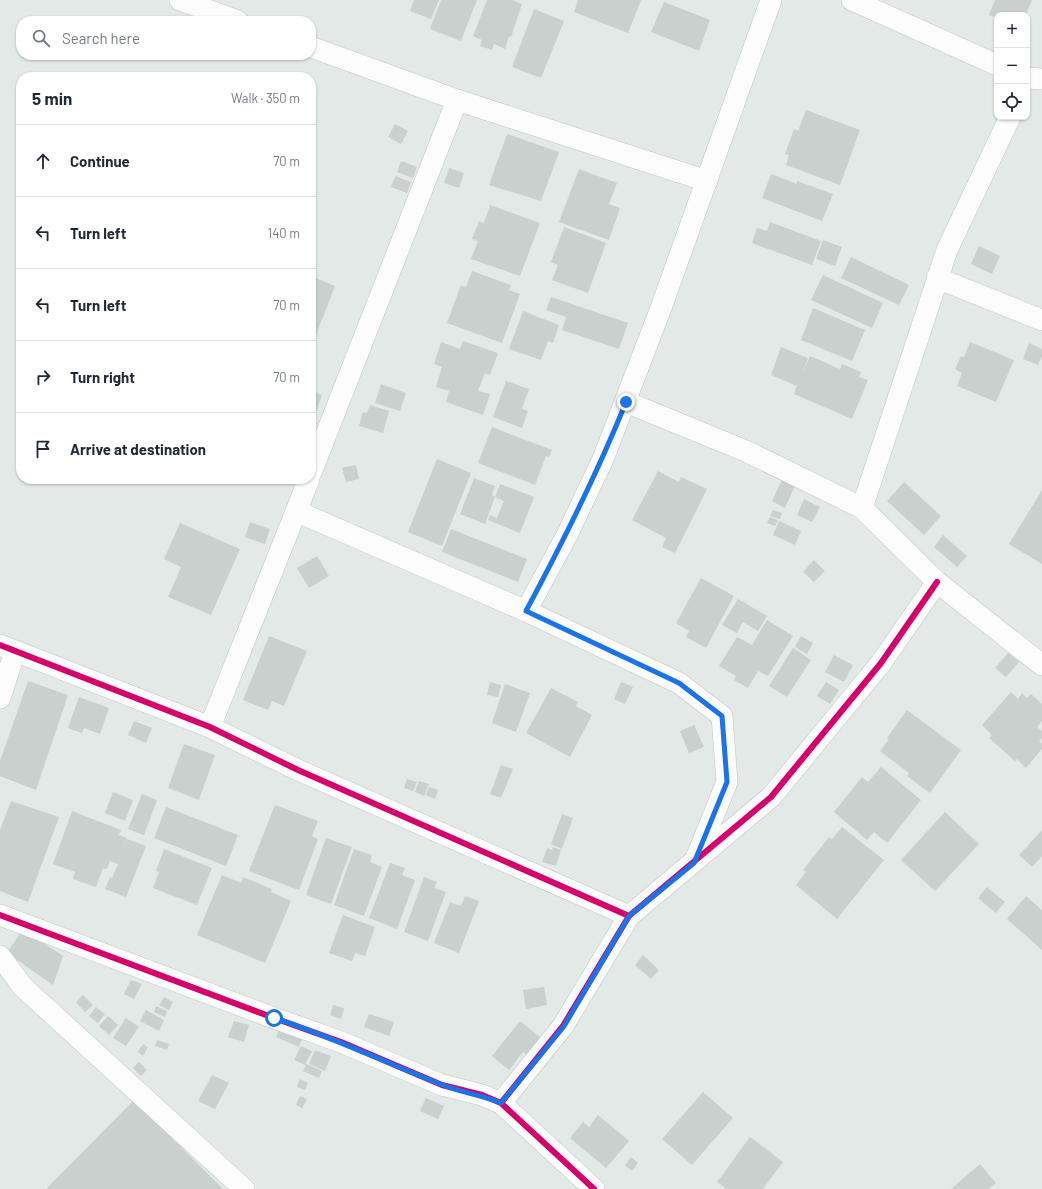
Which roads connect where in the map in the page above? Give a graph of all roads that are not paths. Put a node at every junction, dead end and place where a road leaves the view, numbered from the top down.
1 (180, 0) edge
2 (771, 0) edge
3 (852, 0) edge
4 (224, 16) edge
5 (316, 49) edge
6 (994, 63) edge
7 (457, 100) junction
8 (1009, 120) edge
9 (707, 181) junction
10 (937, 278) junction
11 (1042, 320) edge
12 (626, 402) junction
13 (316, 460) edge
14 (307, 484) edge
15 (862, 508) junction
16 (296, 511) junction
17 (937, 582) junction
18 (526, 611) junction
19 (8, 648) edge
20 (1042, 665) edge
21 (0, 698) edge
22 (210, 727) junction
23 (694, 863) junction
24 (0, 915) edge
25 (629, 916) junction
26 (0, 956) edge
27 (501, 1103) junction
28 (244, 1189) edge
29 (594, 1189) edge

1 - 4 street
2 - 9 street
3 - 6 street
5 - 7 street
7 - 9 street
7 - 13 street
8 - 10 street
9 - 12 street
10 - 11 street
10 - 15 street
12 - 15 street
12 - 18 street
14 - 16 street
15 - 17 street
16 - 18 street
16 - 22 street
17 - 20 street
17 - 23 street
18 - 23 street
19 - 21 street
19 - 22 street
22 - 25 street
23 - 25 street
24 - 27 street
25 - 27 street
26 - 28 street
27 - 29 street

